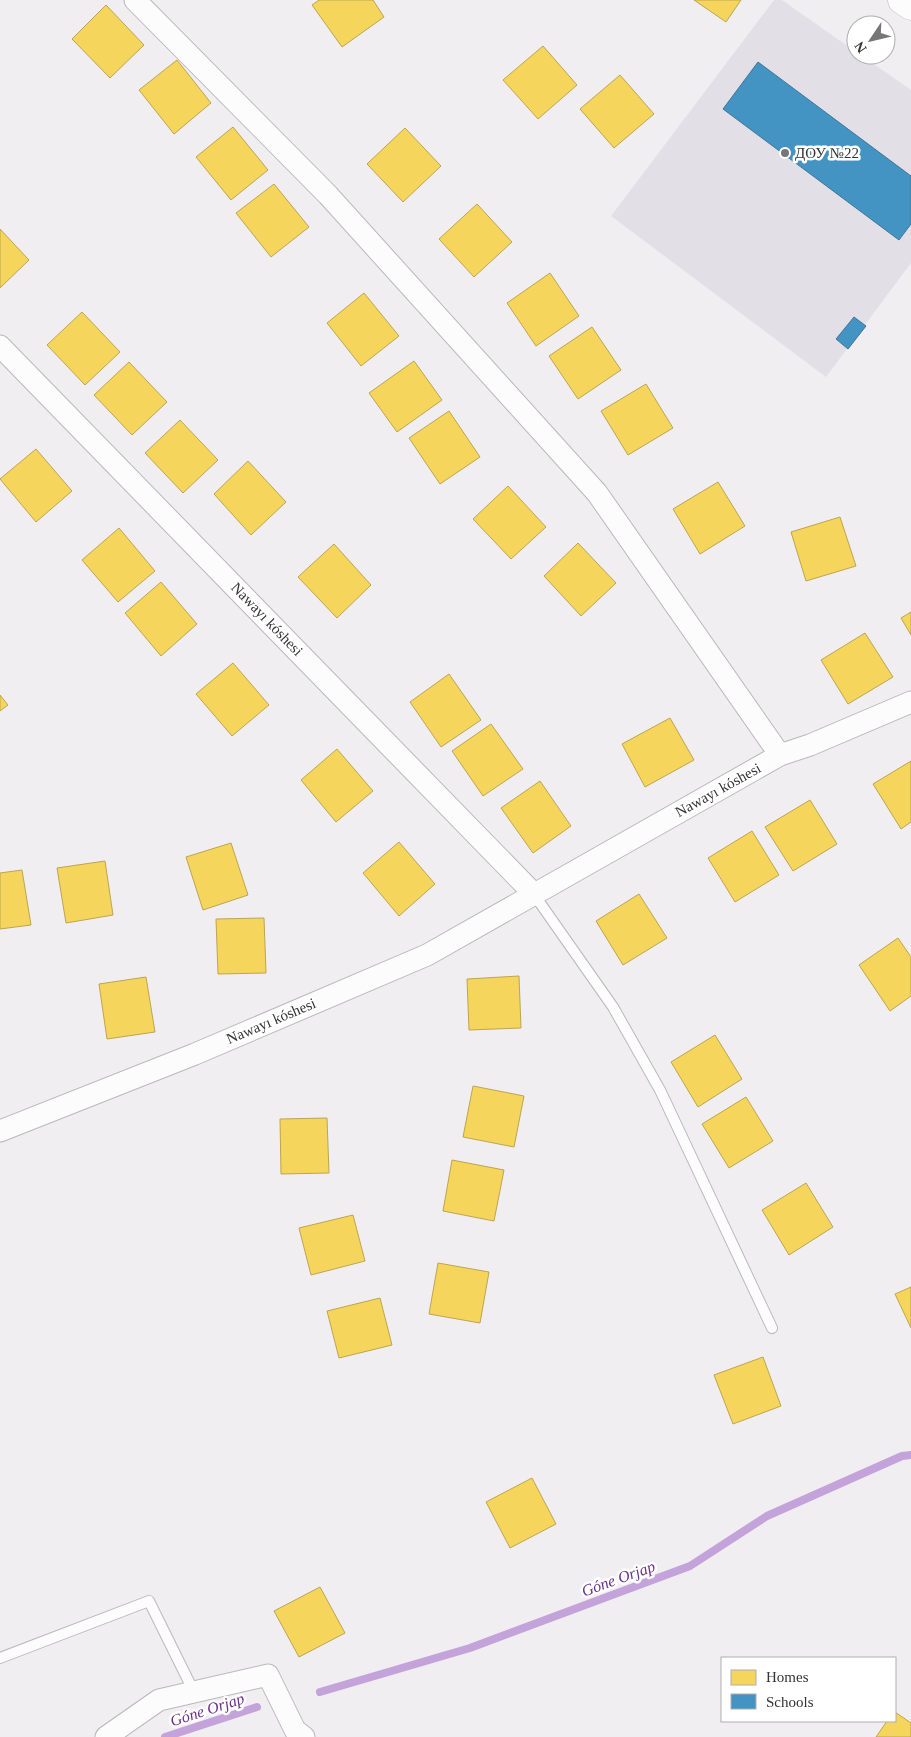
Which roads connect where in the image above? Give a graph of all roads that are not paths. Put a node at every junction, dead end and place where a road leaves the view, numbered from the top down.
1 (134, 0) edge
2 (902, 0) edge
3 (911, 6) edge
4 (0, 346) edge
5 (911, 702) edge
6 (780, 756) junction
7 (533, 893) junction
8 (0, 1131) edge
9 (772, 1328) dead end
10 (0, 1658) edge
11 (194, 1692) junction
12 (293, 1735) edge
13 (106, 1737) edge

1 - 6 street
2 - 3 main road
4 - 7 street, Nawayı kóshesi
5 - 6 street, Nawayı kóshesi
6 - 7 street, Nawayı kóshesi
7 - 8 street, Nawayı kóshesi
7 - 9 lane
10 - 11 lane
11 - 12 street
11 - 13 street

